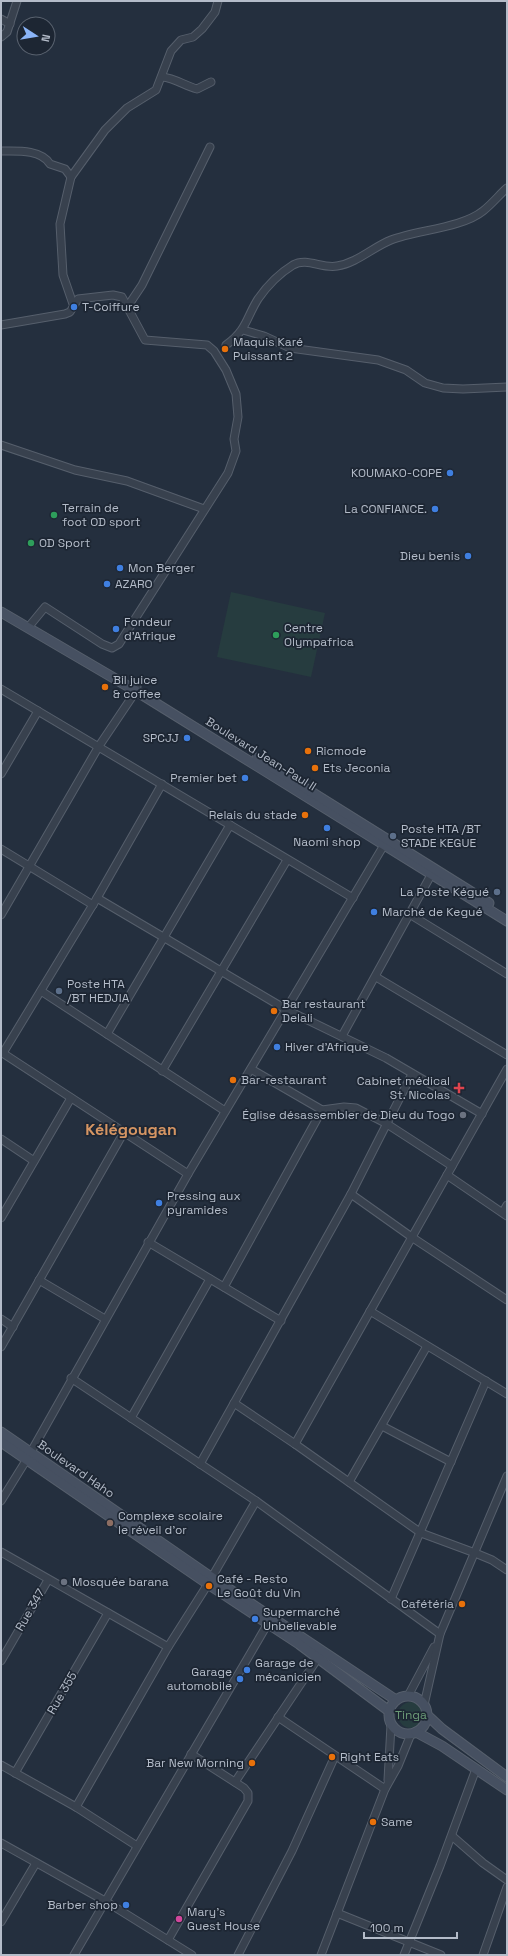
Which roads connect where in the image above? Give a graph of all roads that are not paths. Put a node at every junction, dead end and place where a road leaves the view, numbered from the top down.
1 (17, 1) edge
2 (218, 1) edge
3 (1, 20) edge
4 (10, 24) junction
5 (1, 37) edge
6 (162, 77) junction
7 (211, 82) dead end
8 (210, 148) dead end
9 (1, 150) edge
10 (71, 177) junction
11 (507, 188) edge
12 (73, 304) junction
13 (128, 306) junction
14 (1, 325) edge
15 (243, 330) junction
16 (226, 345) dead end
17 (507, 387) edge
18 (1, 445) edge
19 (204, 509) junction
20 (1, 606) edge
21 (1, 612) edge
22 (31, 624) junction
23 (137, 688) junction
24 (1, 689) edge
25 (38, 711) junction
26 (99, 746) junction
27 (1, 774) edge
28 (162, 784) junction
29 (230, 826) junction
30 (384, 845) junction
31 (1, 849) edge
32 (287, 860) junction
33 (29, 866) junction
34 (431, 875) junction
35 (97, 898) junction
36 (353, 898) junction
37 (93, 905) junction
38 (507, 914) edge
39 (1, 915) edge
40 (411, 915) junction
41 (507, 921) edge
42 (164, 937) junction
43 (221, 972) junction
44 (507, 974) edge
45 (376, 977) junction
46 (41, 991) junction
47 (286, 1010) junction
48 (107, 1034) junction
49 (342, 1036) junction
50 (2, 1053) edge
51 (507, 1055) edge
52 (251, 1069) junction
53 (507, 1069) edge
54 (162, 1070) junction
55 (412, 1074) junction
56 (71, 1098) junction
57 (322, 1110) junction
58 (225, 1111) junction
59 (482, 1114) junction
60 (387, 1124) junction
61 (124, 1132) junction
62 (1, 1138) edge
63 (34, 1161) junction
64 (452, 1166) junction
65 (188, 1174) junction
66 (447, 1175) junction
67 (351, 1194) junction
68 (507, 1205) edge
69 (505, 1214) edge
70 (1, 1218) edge
71 (413, 1238) junction
72 (148, 1242) junction
73 (210, 1279) junction
74 (39, 1280) junction
75 (224, 1287) junction
76 (507, 1300) edge
77 (370, 1311) junction
78 (1, 1319) edge
79 (105, 1319) junction
80 (281, 1321) junction
81 (13, 1327) junction
82 (427, 1346) junction
83 (1, 1347) edge
84 (71, 1378) junction
85 (486, 1381) junction
86 (507, 1394) edge
87 (234, 1403) junction
88 (131, 1418) junction
89 (382, 1426) junction
90 (1, 1432) edge
91 (1, 1442) edge
92 (295, 1444) junction
93 (28, 1456) junction
94 (451, 1462) junction
95 (200, 1464) junction
96 (507, 1476) edge
97 (349, 1482) junction
98 (1, 1501) edge
99 (256, 1501) junction
100 (420, 1533) junction
101 (1, 1552) edge
102 (474, 1553) junction
103 (507, 1570) edge
104 (48, 1580) junction
105 (210, 1581) junction
106 (391, 1599) junction
107 (108, 1613) junction
108 (267, 1625) junction
109 (439, 1637) junction
110 (168, 1647) junction
111 (318, 1658) junction
112 (1, 1661) edge
113 (408, 1696) junction
114 (396, 1700) junction
115 (424, 1705) junction
116 (389, 1711) junction
117 (427, 1715) junction
118 (278, 1717) junction
119 (391, 1725) junction
120 (413, 1733) junction
121 (191, 1754) junction
122 (335, 1756) junction
123 (1, 1765) edge
124 (476, 1769) junction
125 (15, 1773) junction
126 (507, 1777) edge
127 (235, 1782) junction
128 (387, 1786) junction
129 (507, 1790) edge
130 (76, 1807) junction
131 (452, 1836) junction
132 (1, 1843) edge
133 (137, 1846) junction
134 (36, 1863) junction
135 (507, 1880) edge
136 (507, 1887) edge
137 (106, 1901) junction
138 (337, 1913) junction
139 (1, 1922) edge
140 (168, 1940) junction
141 (409, 1942) junction
142 (75, 1954) edge
143 (192, 1955) edge
144 (238, 1955) edge
145 (321, 1955) edge
146 (404, 1955) edge
147 (441, 1955) edge
148 (483, 1955) edge

1 - 4 street
2 - 6 street
3 - 4 street
4 - 5 street
6 - 7 street
6 - 10 street
8 - 13 street
9 - 10 street
10 - 12 street
11 - 15 street
12 - 13 street
12 - 14 street
13 - 19 street
15 - 16 street
15 - 17 street
18 - 19 street
19 - 22 street
20 - 22 main road, Boulevard Jean-Paul II
21 - 23 main road, Boulevard Jean-Paul II
22 - 23 main road, Boulevard Jean-Paul II
23 - 26 street
23 - 30 main road, Boulevard Jean-Paul II
23 - 38 main road, Boulevard Jean-Paul II
24 - 25 street
25 - 26 street
25 - 27 street
26 - 28 street
26 - 33 street
28 - 29 street
28 - 35 street
29 - 32 street
29 - 42 street
30 - 34 main road, Boulevard Jean-Paul II
30 - 36 street
31 - 33 street
32 - 36 street
32 - 43 street
33 - 37 street
33 - 39 street
34 - 40 street
34 - 41 main road, Boulevard Jean-Paul II
35 - 37 street
35 - 42 street
36 - 47 street
37 - 46 street
40 - 44 street
40 - 45 street
42 - 43 street
42 - 48 street
43 - 47 street
43 - 54 street
45 - 49 street
45 - 51 street
46 - 48 street
46 - 50 street
47 - 49 street
47 - 52 street
48 - 54 street
49 - 55 street
50 - 56 street
52 - 57 street
52 - 58 street
53 - 59 street
54 - 58 street
55 - 59 street
55 - 60 street
56 - 61 street
56 - 63 street
57 - 60 street
57 - 75 street
58 - 65 street
59 - 64 street
60 - 64 street
60 - 67 street
61 - 65 street
61 - 74 street
62 - 63 street
63 - 70 street
64 - 66 street
65 - 72 street
66 - 69 street
66 - 71 street
67 - 71 street
67 - 80 street
68 - 69 street
71 - 76 street
71 - 77 street
72 - 73 street
72 - 79 street
73 - 75 street
73 - 88 street
74 - 79 street
74 - 81 street
75 - 80 street
77 - 82 street
77 - 92 street
78 - 81 street
79 - 84 street
80 - 87 street
81 - 83 street
82 - 85 street
82 - 89 street
84 - 88 street
84 - 93 street
85 - 86 street
85 - 94 street
87 - 92 street
87 - 95 street
88 - 95 street
89 - 94 street
89 - 97 street
90 - 93 main road, Boulevard Haho
91 - 93 main road, Boulevard Haho
92 - 97 street
93 - 98 street
93 - 105 main road, Boulevard Haho
94 - 100 street
95 - 99 street
96 - 102 street
97 - 100 street
99 - 105 street
99 - 106 street
100 - 102 street
100 - 106 street
101 - 104 street
102 - 103 street
102 - 109 street
104 - 107 street
104 - 112 street, Rue 347
105 - 108 main road, Boulevard Haho
105 - 110 street
105 - 114 main road, Boulevard Haho
106 - 109 street
107 - 110 street
107 - 125 street, Rue 355
108 - 111 main road, Boulevard Haho
108 - 121 street
109 - 113 street
109 - 115 street
110 - 130 street
111 - 116 main road, Boulevard Haho
111 - 118 street
113 - 114 main road
113 - 115 main road
114 - 116 main road
115 - 117 main road
116 - 119 main road
117 - 120 main road
117 - 126 main road
118 - 122 street
118 - 127 street
119 - 120 main road
119 - 128 street
120 - 124 main road
120 - 128 street
121 - 127 street
121 - 133 street
122 - 128 street
122 - 144 street
123 - 125 street
124 - 129 main road
124 - 131 street
125 - 130 street
127 - 140 street
128 - 138 street
130 - 133 street
131 - 135 street
131 - 141 street
132 - 134 street
133 - 137 street
134 - 137 street
134 - 139 street
136 - 148 street
137 - 140 street
137 - 142 street
138 - 141 street
138 - 145 street
140 - 143 street
141 - 146 street
141 - 147 street

